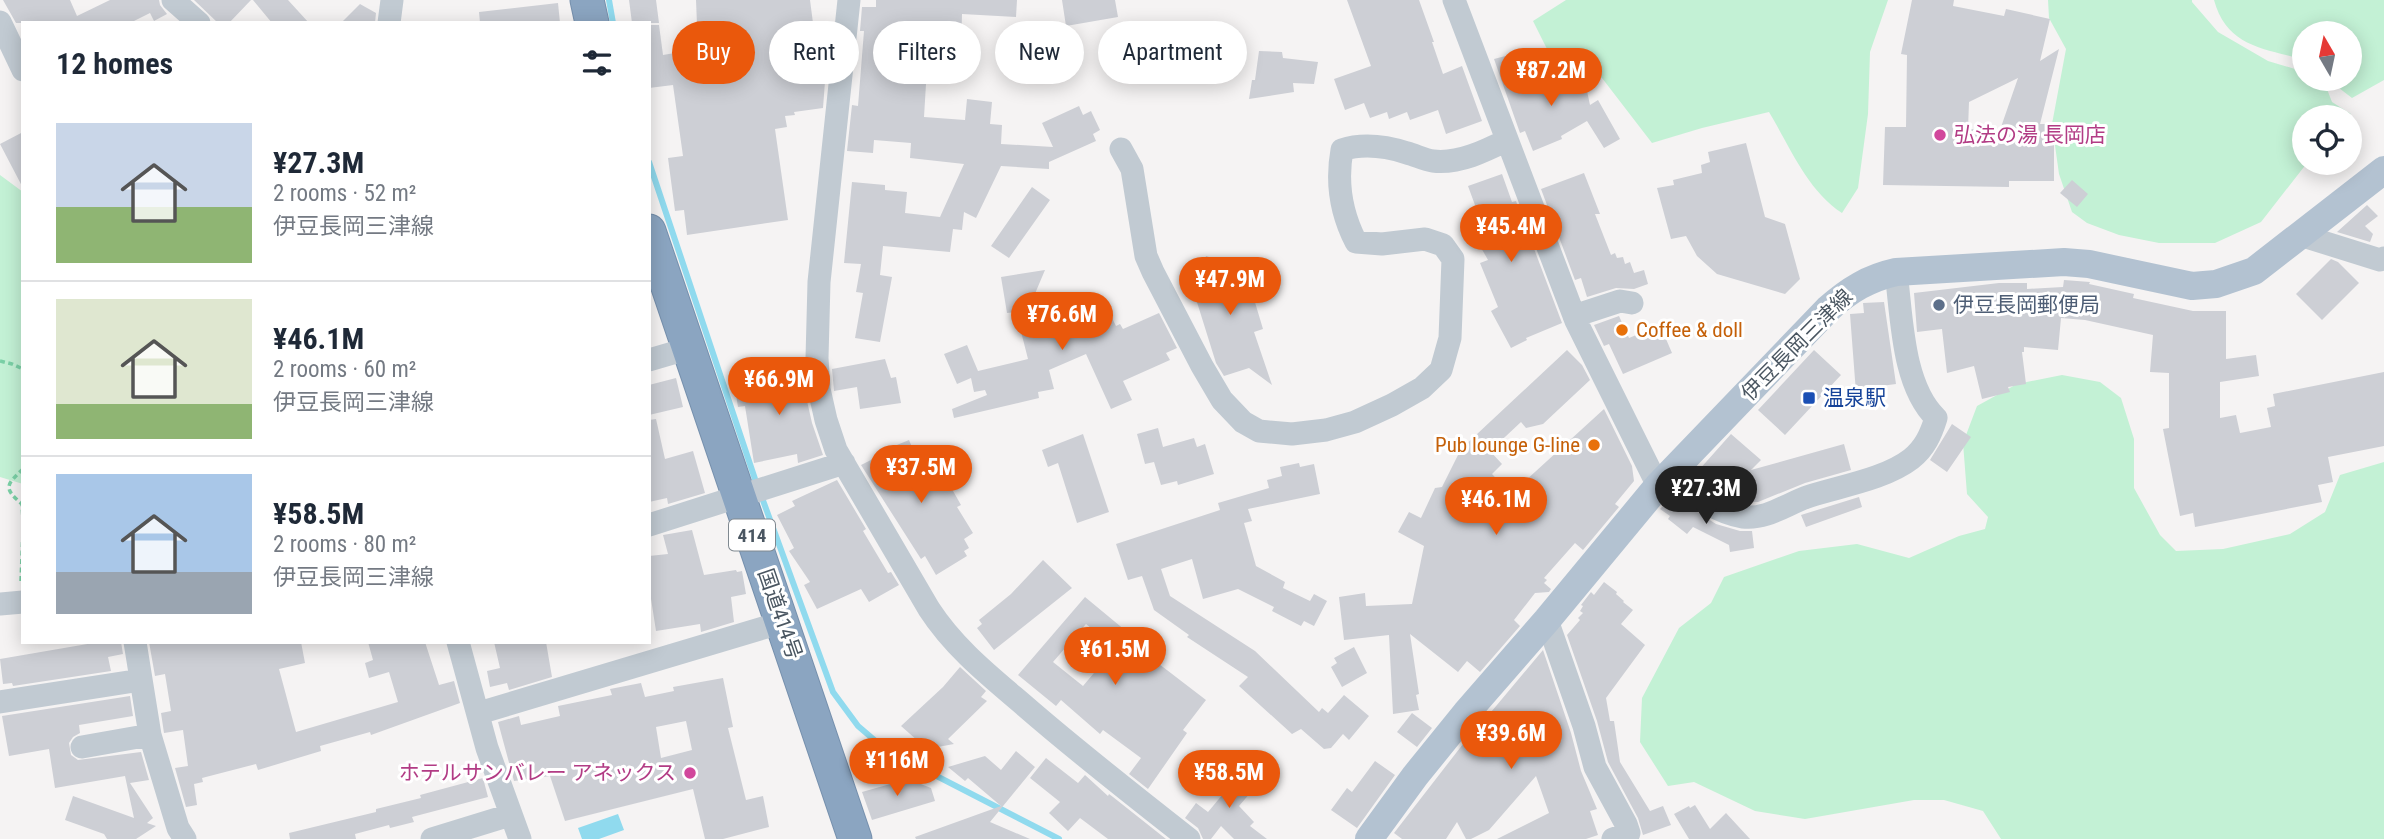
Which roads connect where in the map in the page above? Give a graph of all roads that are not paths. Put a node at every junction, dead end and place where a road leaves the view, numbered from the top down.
1 (173, 0) edge
2 (392, 0) edge
3 (587, 0) edge
4 (849, 0) edge
5 (1460, 1) edge
6 (197, 21) edge
7 (389, 21) edge
8 (592, 21) edge
9 (0, 22) edge
10 (21, 66) edge
11 (1507, 140) junction
12 (1121, 149) dead end
13 (2384, 170) edge
14 (2300, 235) junction
15 (651, 239) edge
16 (2384, 258) edge
17 (1896, 272) junction
18 (1632, 303) dead end
19 (1574, 316) junction
20 (690, 348) junction
21 (651, 359) edge
22 (844, 463) junction
23 (1663, 480) junction
24 (743, 495) junction
25 (651, 523) edge
26 (1547, 620) junction
27 (783, 622) junction
28 (135, 644) edge
29 (459, 644) edge
30 (141, 680) junction
31 (0, 702) edge
32 (479, 713) junction
33 (150, 734) junction
34 (82, 747) dead end
35 (510, 815) junction
36 (435, 838) edge
37 (185, 839) edge
38 (520, 839) edge
39 (855, 839) edge
40 (1189, 839) edge
41 (1369, 839) edge
42 (1613, 839) edge

1 - 6 street
2 - 7 street
3 - 8 highway
4 - 22 street
5 - 11 street
9 - 10 street
11 - 12 street
11 - 19 street
13 - 14 main road, 伊豆長岡三津線
14 - 16 street
14 - 17 main road, 伊豆長岡三津線
15 - 20 highway, 国道414号 / 414
17 - 23 main road, 伊豆長岡三津線
17 - 23 street
18 - 19 street
19 - 23 street
20 - 21 street
20 - 24 highway, 国道414号 / 414
22 - 24 street
22 - 40 street
23 - 26 main road, 伊豆長岡三津線
24 - 25 street
24 - 27 highway, 国道414号 / 414
26 - 41 main road, 伊豆長岡三津線
26 - 42 street
27 - 32 street
27 - 39 highway, 国道414号 / 414
28 - 30 street
29 - 32 street
30 - 31 street
30 - 33 street
32 - 35 street
33 - 34 street
33 - 37 street
35 - 36 street
35 - 38 street

